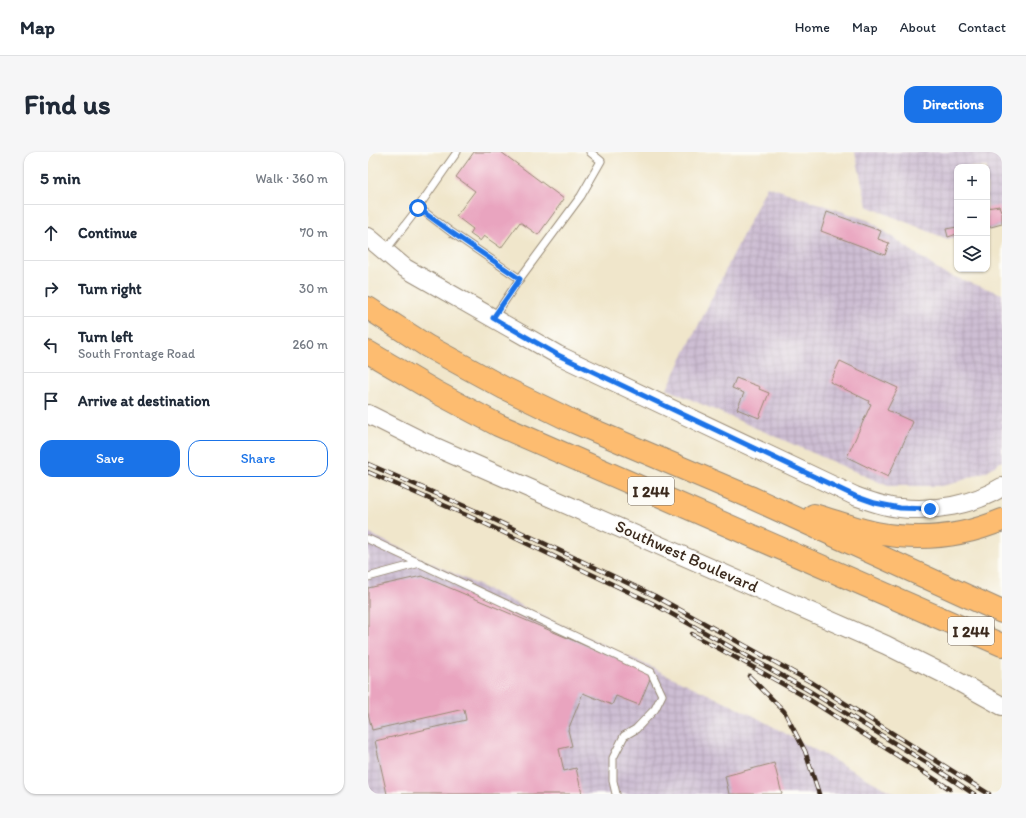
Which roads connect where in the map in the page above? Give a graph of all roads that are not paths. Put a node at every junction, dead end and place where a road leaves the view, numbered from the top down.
1 (457, 152) edge
2 (590, 152) edge
3 (418, 208) junction
4 (368, 237) edge
5 (385, 251) junction
6 (520, 279) junction
7 (368, 308) edge
8 (493, 318) junction
9 (368, 352) edge
10 (368, 414) edge
11 (1002, 487) edge
12 (750, 497) junction
13 (1002, 520) edge
14 (368, 538) edge
15 (420, 563) junction
16 (368, 577) edge
17 (1002, 612) edge
18 (940, 618) junction
19 (1002, 645) edge
20 (1002, 656) edge
21 (1002, 706) edge
22 (616, 794) edge

1 - 3 lane
2 - 6 lane
3 - 5 lane
3 - 6 lane
4 - 5 street
5 - 8 street
6 - 8 lane
7 - 12 highway, I 244
8 - 11 street
9 - 18 highway, I 244
10 - 21 street, Southwest Boulevard
12 - 13 highway
12 - 17 highway, I 244
14 - 15 lane
15 - 16 lane
15 - 22 lane
18 - 19 highway, I 244
18 - 20 highway

